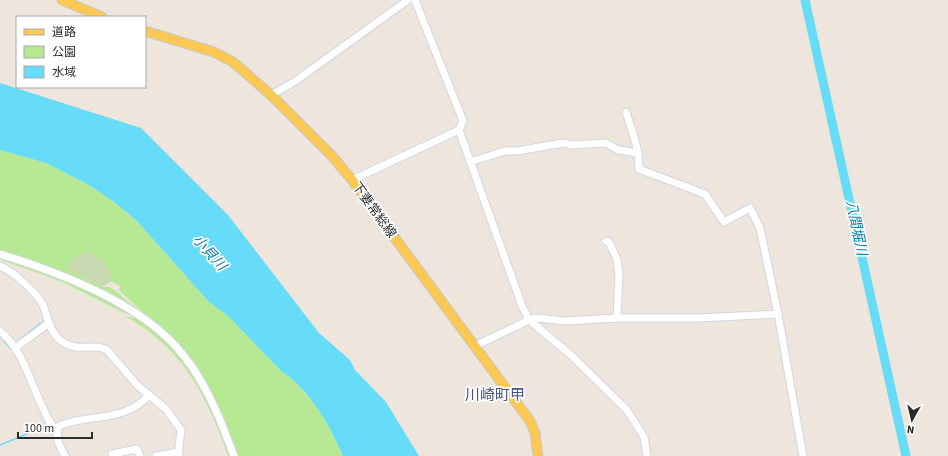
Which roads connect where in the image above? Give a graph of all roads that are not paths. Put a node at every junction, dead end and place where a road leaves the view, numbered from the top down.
1 (62, 0) edge
2 (408, 0) edge
3 (415, 0) edge
4 (100, 16) edge
5 (146, 31) edge
6 (271, 95) junction
7 (626, 112) dead end
8 (459, 130) junction
9 (638, 152) junction
10 (470, 162) junction
11 (352, 180) junction
12 (606, 241) dead end
13 (0, 254) edge
14 (5, 266) edge
15 (778, 314) junction
16 (617, 318) junction
17 (529, 320) junction
18 (49, 323) junction
19 (0, 332) edge
20 (474, 346) junction
21 (15, 348) junction
22 (149, 396) junction
23 (57, 430) junction
24 (112, 454) dead end
25 (179, 454) edge
26 (65, 456) edge
27 (140, 456) edge
28 (156, 456) edge
29 (234, 456) edge
30 (538, 456) edge
31 (647, 456) edge
32 (803, 456) edge

1 - 4 main road
2 - 6 street
3 - 8 street
5 - 6 main road, 下妻常総線
6 - 11 main road, 下妻常総線
7 - 9 street
8 - 10 street
8 - 11 street
9 - 10 street
9 - 15 street
10 - 17 street
11 - 20 main road, 下妻常総線
12 - 16 street
13 - 29 street
14 - 18 street
15 - 16 street
15 - 32 street
16 - 17 street
17 - 20 street
17 - 31 street
18 - 21 street
18 - 22 street
19 - 21 street
20 - 30 main road, 下妻常総線
21 - 23 street
22 - 23 street
22 - 25 street
23 - 26 street
24 - 27 street
25 - 28 street

